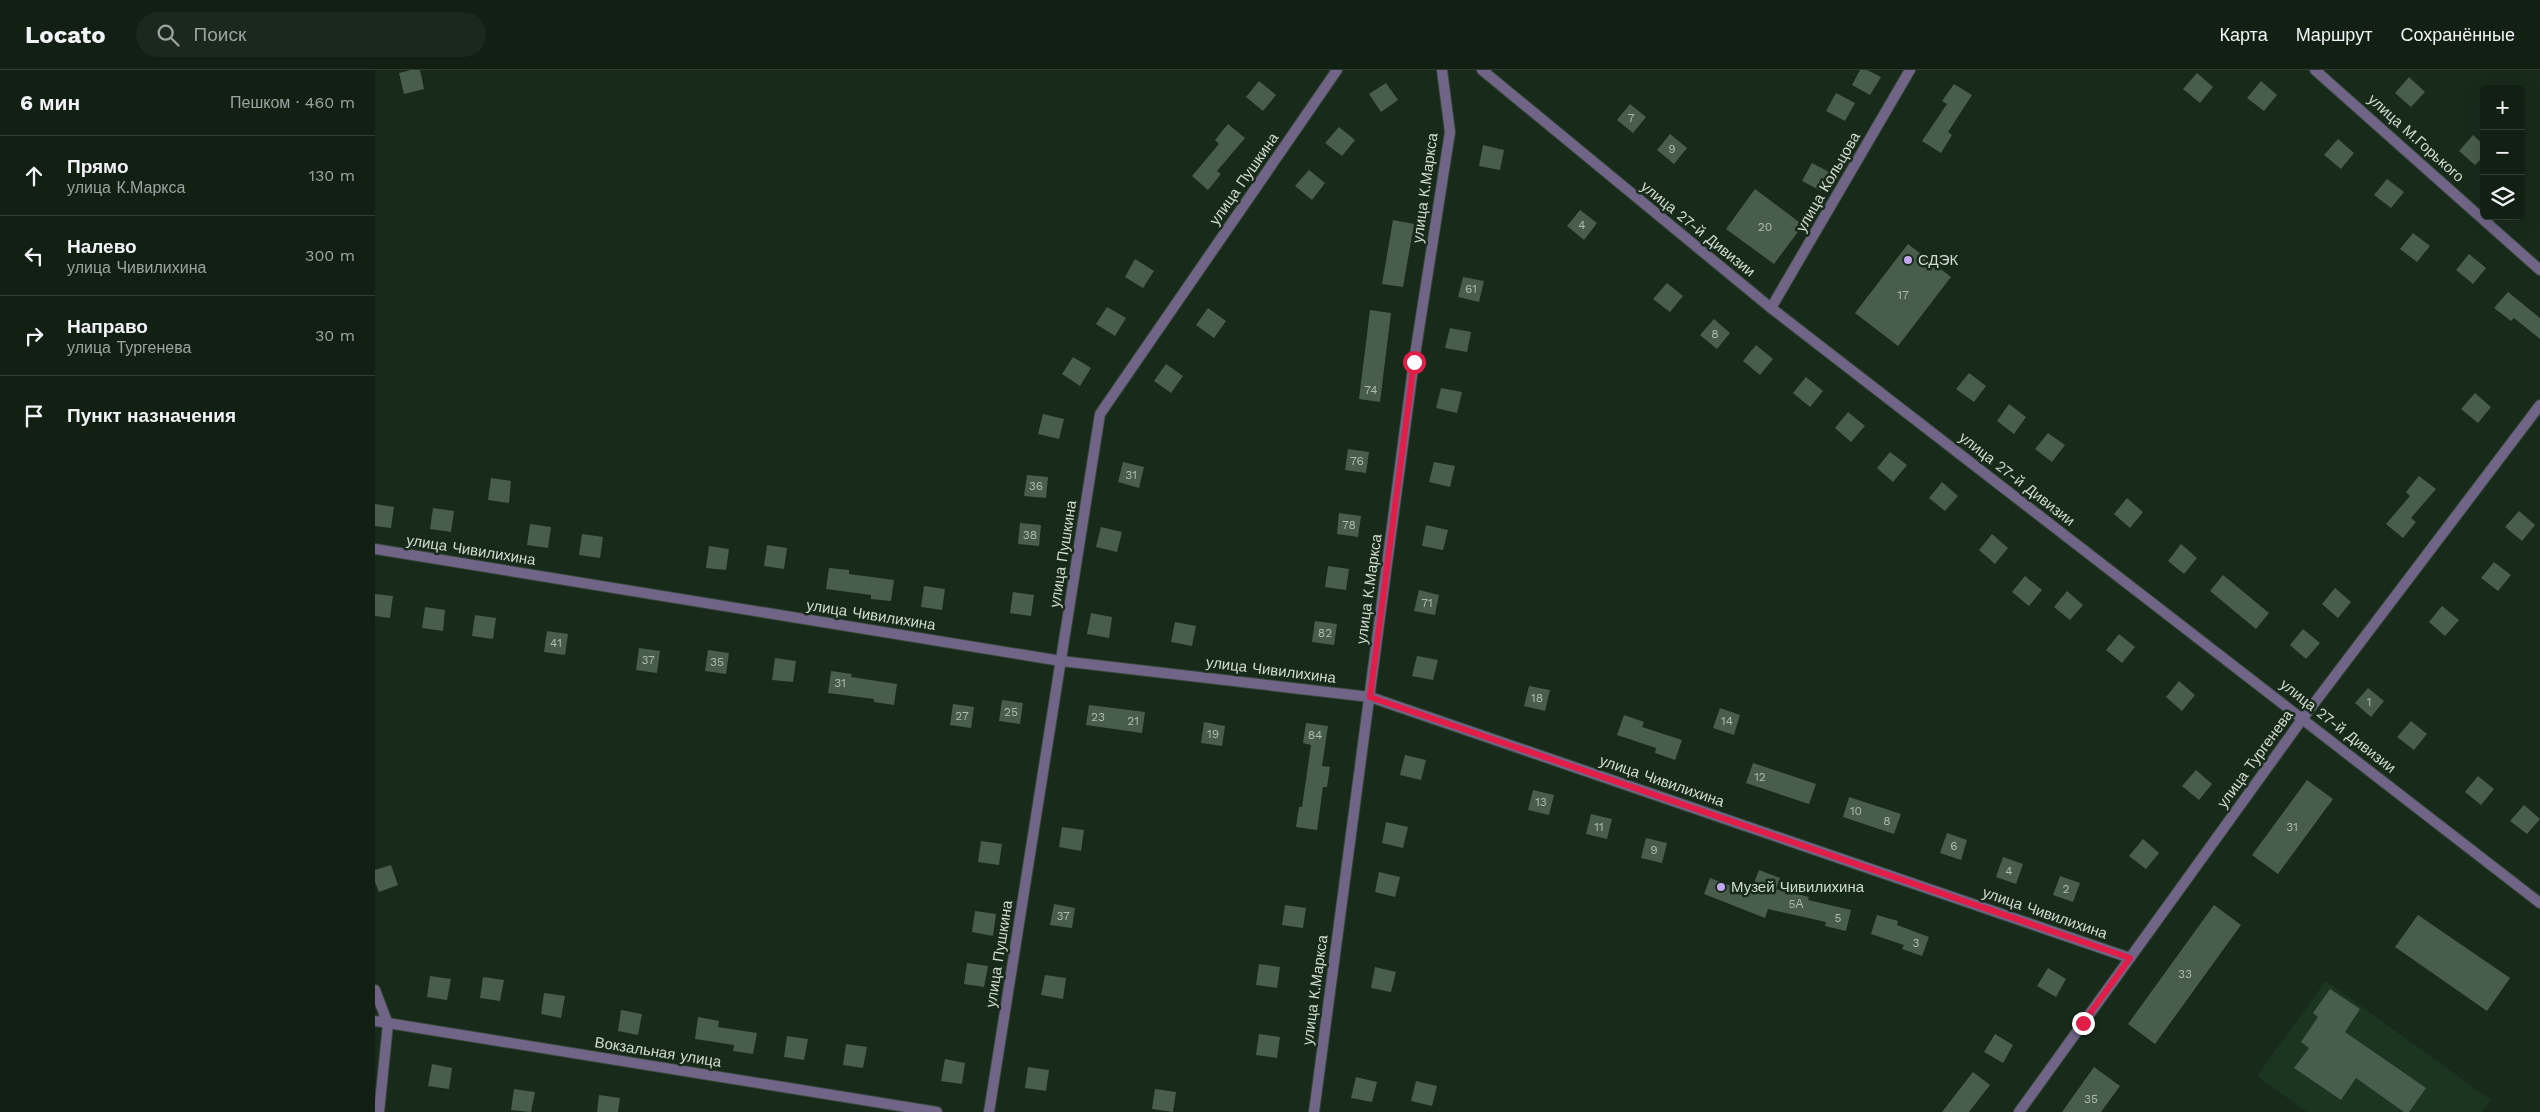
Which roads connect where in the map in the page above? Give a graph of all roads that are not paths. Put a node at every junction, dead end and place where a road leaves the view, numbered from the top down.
1 (1337, 70) edge
2 (1442, 70) edge
3 (1482, 70) edge
4 (1910, 70) edge
5 (2315, 70) edge
6 (2540, 270) edge
7 (1771, 308) junction
8 (2540, 405) edge
9 (375, 549) edge
10 (1061, 661) junction
11 (1370, 697) junction
12 (2303, 718) junction
13 (2540, 903) edge
14 (2130, 958) junction
15 (375, 990) edge
16 (375, 1021) edge
17 (388, 1024) junction
18 (379, 1112) edge
19 (937, 1112) edge
20 (989, 1112) edge
21 (1314, 1112) edge
22 (2019, 1112) edge

1 - 10 street, улица Пушкина
2 - 11 street, улица К.Маркса
3 - 7 street, улица 27-й Дивизии
4 - 7 street, улица Кольцова
5 - 6 street, улица М.Горького
7 - 12 street, улица 27-й Дивизии
8 - 12 street, улица Тургенева
9 - 10 street, улица Чивилихина
10 - 11 street, улица Чивилихина
10 - 20 street, улица Пушкина
11 - 14 street, улица Чивилихина
11 - 21 street, улица К.Маркса
12 - 13 street, улица 27-й Дивизии
12 - 14 street, улица Тургенева
14 - 22 street, улица Тургенева
15 - 17 street
16 - 17 street, Вокзальная улица
17 - 18 street
17 - 19 street, Вокзальная улица

